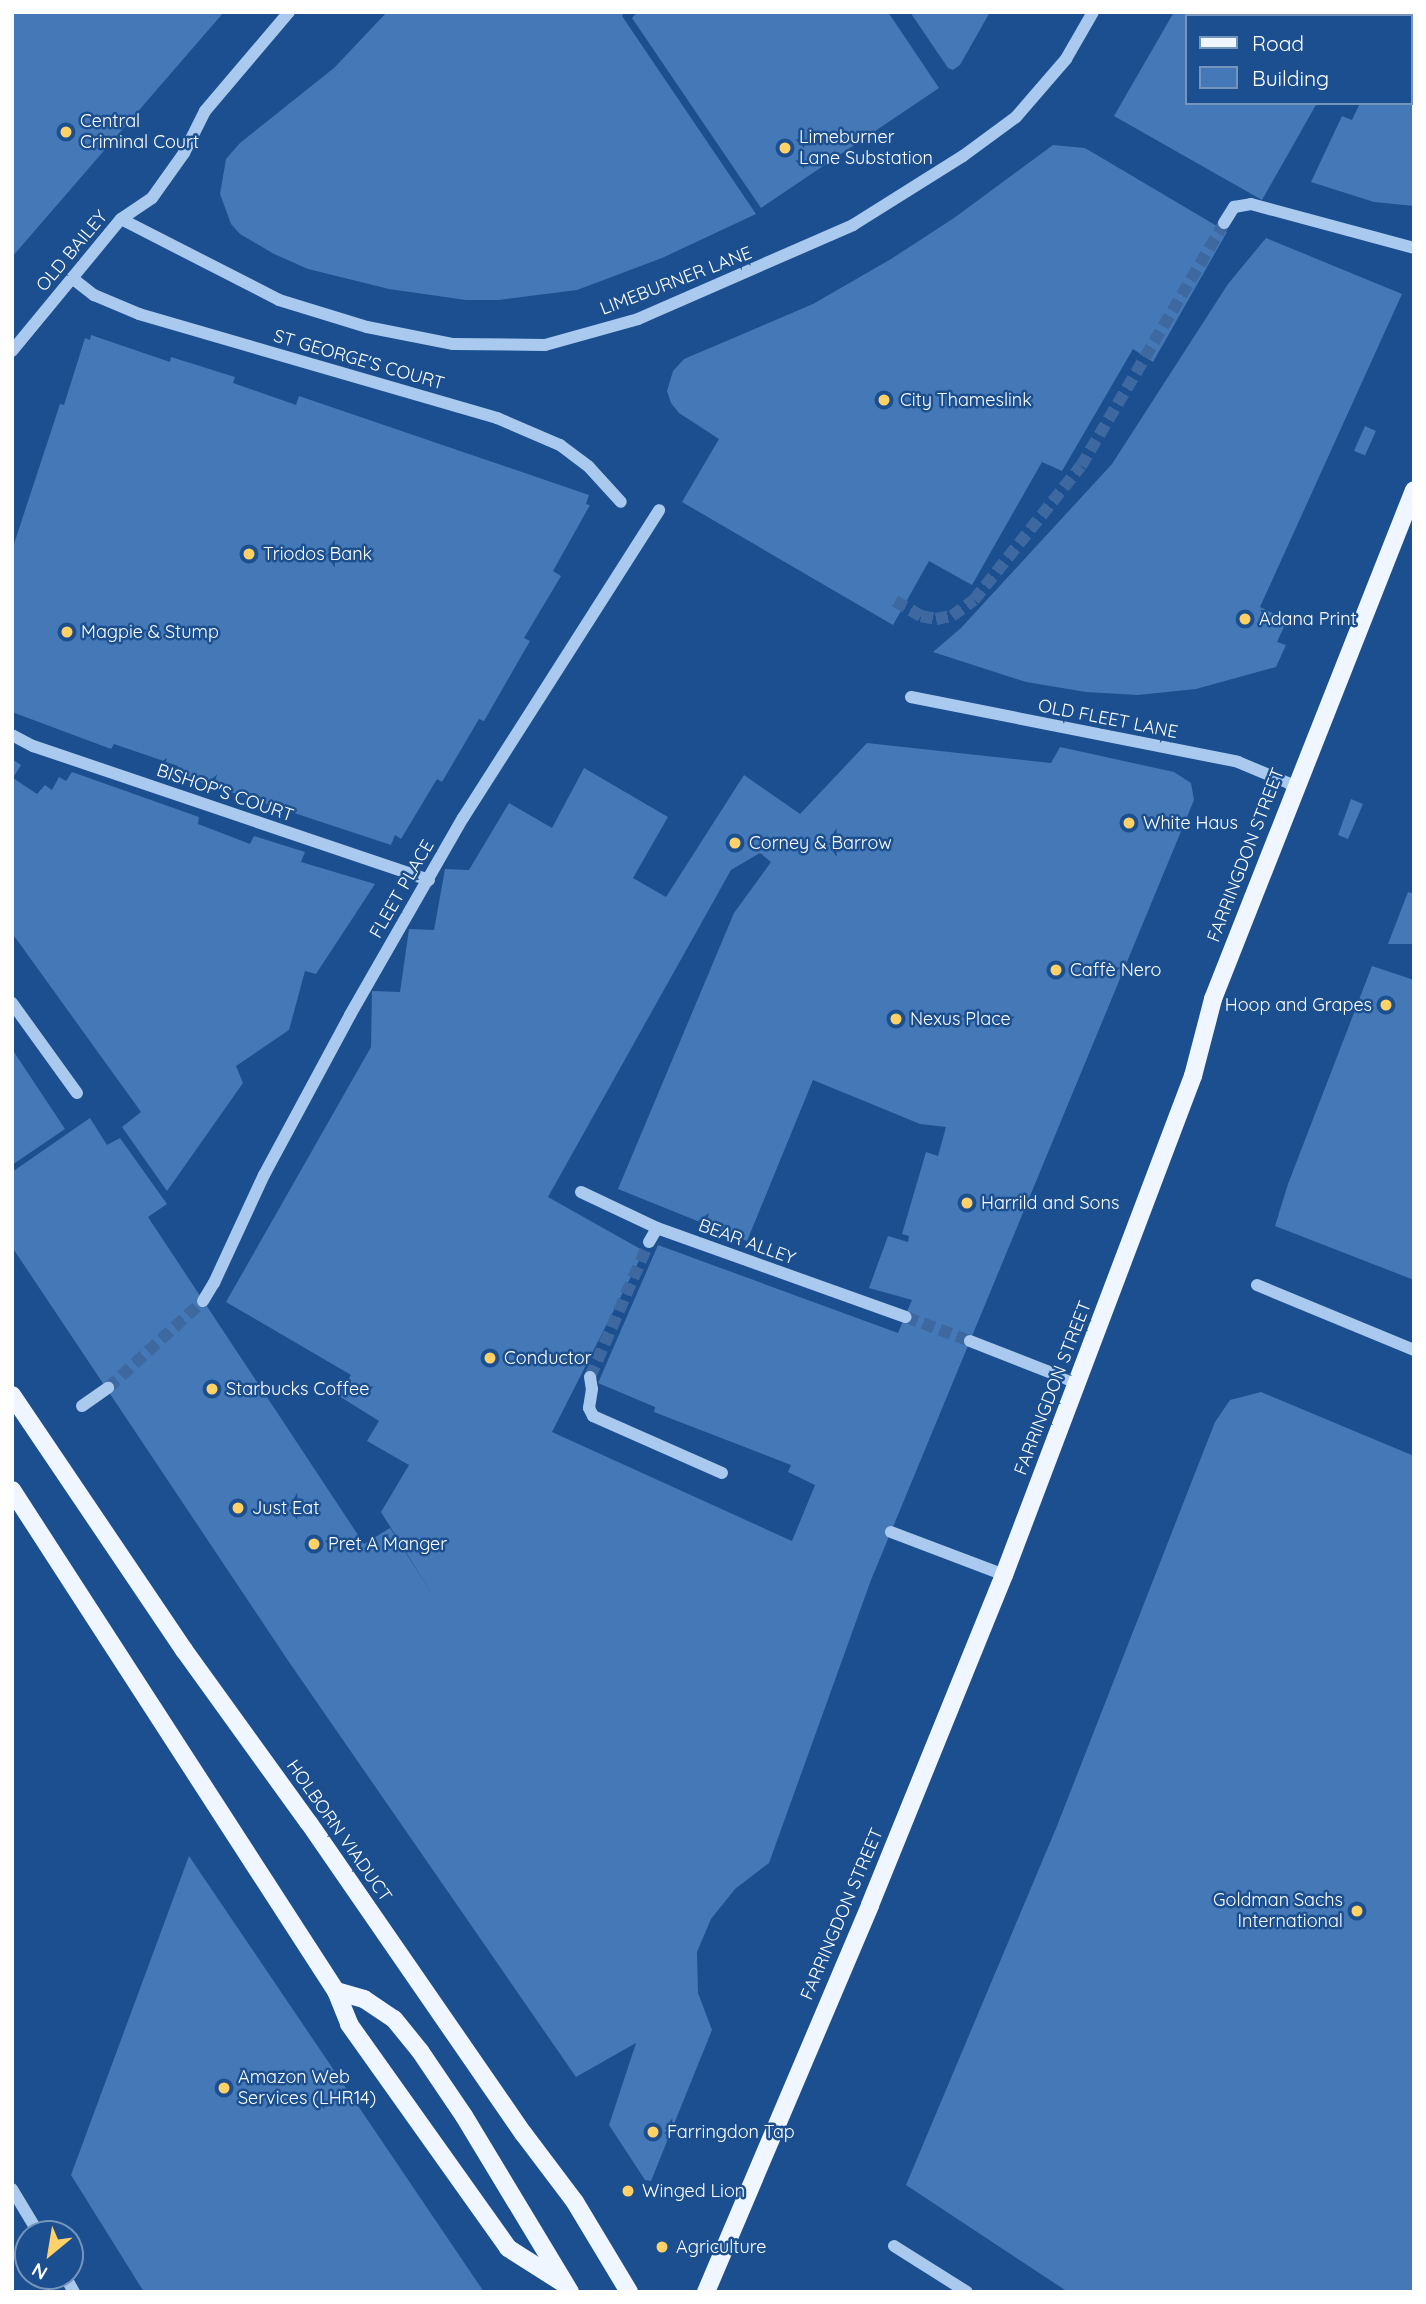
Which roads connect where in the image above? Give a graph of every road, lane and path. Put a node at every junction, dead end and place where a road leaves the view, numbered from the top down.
1 (289, 12) edge
2 (1093, 12) edge
3 (121, 219) junction
4 (1224, 223) tunnel mouth
5 (1414, 248) edge
6 (72, 278) junction
7 (12, 351) edge
8 (1414, 490) edge
9 (621, 502) dead end
10 (659, 510) dead end
11 (911, 697) dead end
12 (12, 735) edge
13 (1295, 786) junction
14 (429, 880) junction
15 (12, 1003) edge
16 (76, 1093) dead end
17 (581, 1192) dead end
18 (657, 1227) junction
19 (649, 1242) tunnel mouth
20 (1257, 1285) dead end
21 (203, 1301) tunnel mouth
22 (906, 1317) tunnel mouth
23 (970, 1341) tunnel mouth
24 (1414, 1350) edge
25 (590, 1377) tunnel mouth
26 (1077, 1383) junction
27 (108, 1388) tunnel mouth
28 (12, 1395) edge
29 (82, 1406) dead end
30 (722, 1473) dead end
31 (12, 1490) edge
32 (891, 1532) dead end
33 (1004, 1575) junction
34 (336, 1992) junction
35 (12, 2189) edge
36 (31, 2220) edge
37 (894, 2246) dead end
38 (567, 2287) edge
39 (629, 2292) edge
40 (706, 2292) edge
41 (967, 2292) edge

1 - 3 street, OLD BAILEY
2 - 3 street, LIMEBURNER LANE
3 - 6 street, OLD BAILEY
4 - 5 street
6 - 7 street, OLD BAILEY
6 - 9 street, ST GEORGE'S COURT
8 - 13 main road, FARRINGDON STREET
10 - 14 street, FLEET PLACE
11 - 13 street, OLD FLEET LANE
12 - 14 street, BISHOP'S COURT
13 - 26 main road, FARRINGDON STREET
14 - 21 street, FLEET PLACE
15 - 16 street
17 - 18 street, BEAR ALLEY
18 - 19 street
18 - 22 street, BEAR ALLEY
20 - 24 street
23 - 26 street
25 - 30 street
26 - 33 main road, FARRINGDON STREET
27 - 29 street
28 - 39 main road, HOLBORN VIADUCT
31 - 34 main road
32 - 33 street
33 - 40 main road, FARRINGDON STREET
34 - 38 main road, bridge
34 - 38 main road
35 - 36 street
37 - 41 street

